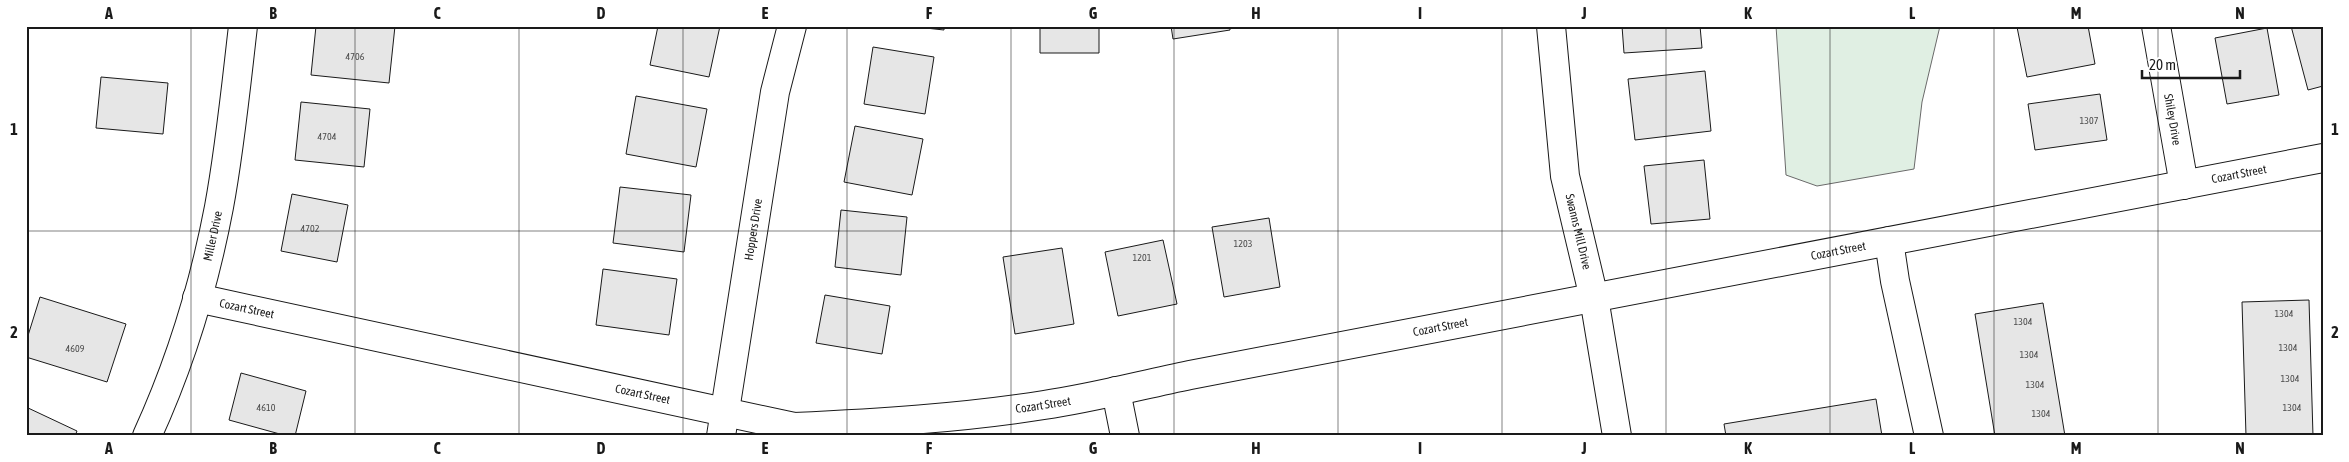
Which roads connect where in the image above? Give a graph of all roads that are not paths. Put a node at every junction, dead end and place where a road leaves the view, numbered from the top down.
1 (243, 26) edge
2 (792, 26) edge
3 (1551, 26) edge
4 (2156, 26) edge
5 (2323, 158) edge
6 (2184, 185) junction
7 (1889, 242) junction
8 (197, 298) junction
9 (1594, 298) junction
10 (1116, 391) junction
11 (723, 424) edge
12 (147, 436) edge
13 (1125, 436) edge
14 (1617, 436) edge
15 (1929, 436) edge

1 - 8 street, Miller Drive
2 - 11 street, Hoppers Drive
3 - 9 street, Swanns Mill Drive
4 - 6 street, Shiley Drive
5 - 6 street, Cozart Street
6 - 7 street, Cozart Street
7 - 9 street, Cozart Street
7 - 15 street
8 - 11 street, Cozart Street
8 - 12 street, Miller Drive
9 - 10 street, Cozart Street
9 - 14 street, Swanns Mill Drive
10 - 11 street, Cozart Street
10 - 13 street

